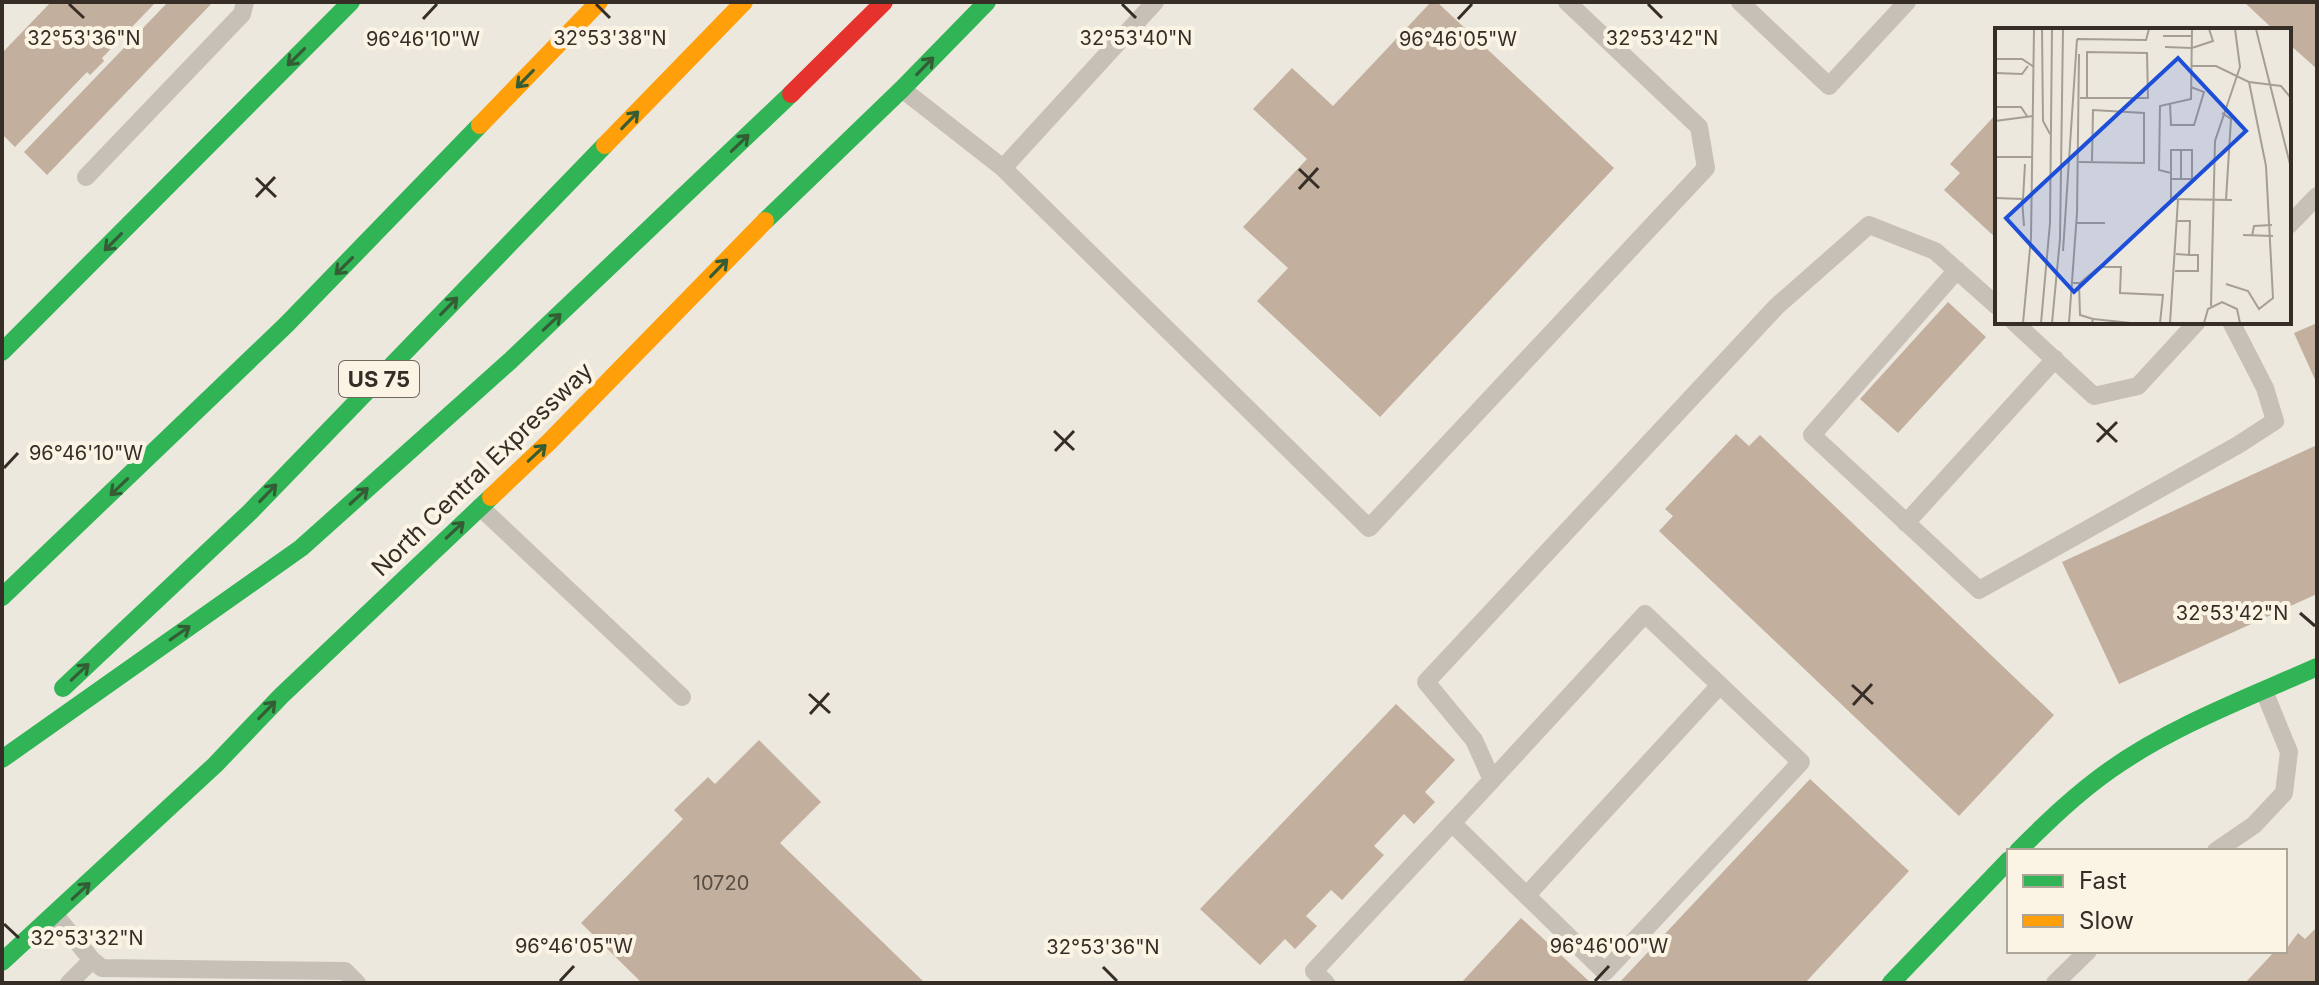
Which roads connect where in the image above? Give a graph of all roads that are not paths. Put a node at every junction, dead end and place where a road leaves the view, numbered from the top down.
1 (245, 2) edge
2 (351, 2) edge
3 (599, 2) edge
4 (744, 2) edge
5 (884, 2) edge
6 (987, 2) edge
7 (1155, 2) edge
8 (1567, 2) edge
9 (1740, 2) edge
10 (1907, 2) edge
11 (902, 89) junction
12 (1003, 168) junction
13 (86, 177) dead end
14 (2317, 196) edge
15 (2291, 223) edge
16 (1957, 270) junction
17 (1995, 304) edge
18 (2016, 324) edge
19 (2195, 324) edge
20 (2232, 324) edge
21 (2, 352) edge
22 (2055, 359) junction
23 (480, 507) junction
24 (1906, 523) junction
25 (2, 597) edge
26 (2317, 667) edge
27 (1720, 685) junction
28 (2264, 690) junction
29 (55, 696) dead end
30 (682, 697) dead end
31 (34, 715) dead end
32 (2, 744) edge
33 (2, 759) edge
34 (1492, 780) junction
35 (1452, 823) junction
36 (2020, 849) edge
37 (2219, 849) edge
38 (2007, 862) edge
39 (1527, 895) junction
40 (55, 915) junction
41 (2086, 953) edge
42 (92, 960) junction
43 (2, 962) edge
44 (69, 983) edge
45 (357, 983) edge
46 (1326, 983) edge
47 (1891, 983) edge
48 (2055, 983) edge

1 - 13 lane
2 -> 21 main road
3 -> 25 main road
29 -> 4 main road, US 75
33 -> 5 main road
11 -> 6 main road, North Central Expressway
7 - 12 lane
8 - 12 lane
9 - 10 lane
11 - 12 lane
23 -> 11 main road, North Central Expressway
14 - 15 lane
16 - 17 lane
16 - 24 lane
16 - 34 lane
18 - 22 lane
19 - 22 lane
20 - 24 lane
22 - 24 lane
23 - 30 lane
40 -> 23 main road, North Central Expressway
26 - 28 main road
27 - 34 lane
27 - 39 lane
27 - 39 lane
28 - 36 main road
28 - 37 lane
31 - 32 main road
34 - 35 lane
35 - 39 lane
35 - 46 lane
38 - 47 main road
40 - 42 lane
40 - 43 main road, North Central Expressway
41 - 48 lane
42 - 44 lane
42 - 45 lane

